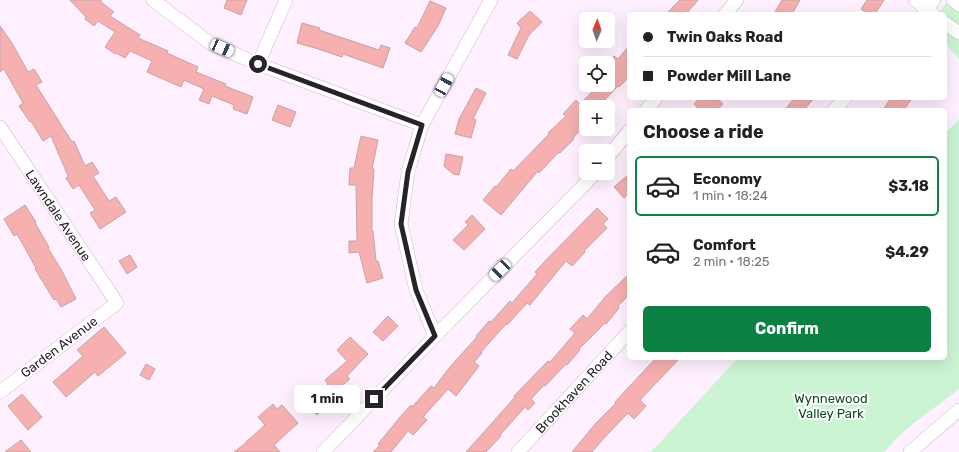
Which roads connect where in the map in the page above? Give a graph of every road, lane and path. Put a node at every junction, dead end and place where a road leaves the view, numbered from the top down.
1 (153, 0) edge
2 (286, 0) edge
3 (491, 0) edge
4 (737, 0) edge
5 (915, 0) edge
6 (953, 0) edge
7 (959, 4) edge
8 (929, 9) edge
9 (727, 12) edge
10 (947, 24) edge
11 (959, 33) edge
12 (258, 64) junction
13 (654, 100) edge
14 (843, 100) edge
15 (648, 108) edge
16 (836, 108) edge
17 (422, 125) junction
18 (0, 127) edge
19 (627, 133) edge
20 (615, 148) edge
21 (589, 180) edge
22 (117, 303) joint
23 (627, 334) edge
24 (435, 336) junction
25 (0, 392) edge
26 (959, 410) edge
27 (323, 452) edge
28 (518, 452) edge
29 (910, 452) edge

1 - 12 street
2 - 12 street
3 - 17 street
4 - 9 street
5 - 8 street
6 - 7 street
10 - 11 street
12 - 17 street
13 - 15 street
14 - 16 street
17 - 24 street
18 - 22 street, Lawndale Avenue
19 - 20 street
21 - 24 street
22 - 25 street, Garden Avenue
23 - 28 street, Brookhaven Road
24 - 27 street
26 - 29 street

